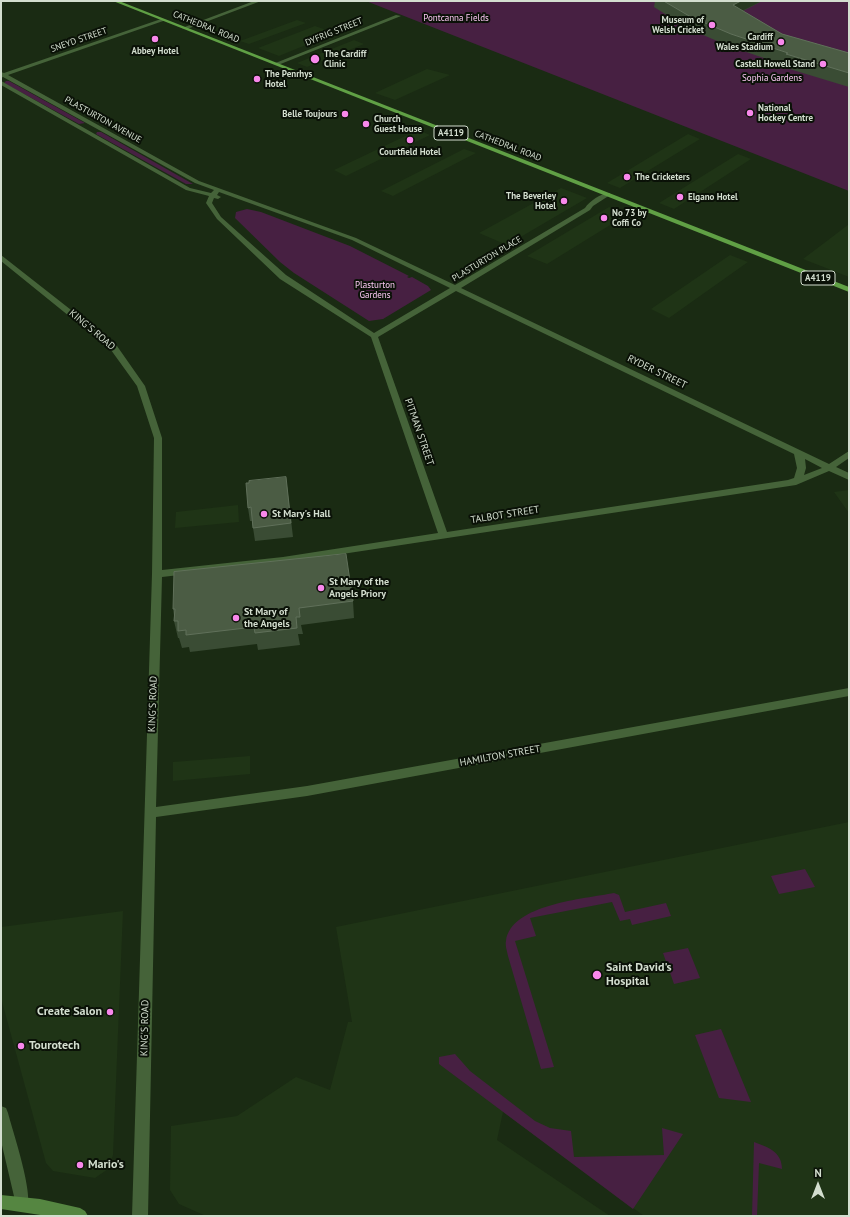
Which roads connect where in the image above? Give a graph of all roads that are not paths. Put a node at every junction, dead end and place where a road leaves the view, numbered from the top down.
1 (115, 1) edge
2 (259, 1) edge
3 (398, 16) dead end
4 (163, 20) junction
5 (184, 28) junction
6 (276, 64) junction
7 (2, 75) edge
8 (1, 83) edge
9 (218, 190) junction
10 (608, 194) junction
11 (212, 196) junction
12 (255, 204) junction
13 (1, 258) edge
14 (455, 288) junction
15 (849, 290) edge
16 (374, 336) junction
17 (798, 452) junction
18 (849, 454) edge
19 (829, 467) junction
20 (849, 477) edge
21 (796, 482) junction
22 (444, 535) junction
23 (157, 574) junction
24 (849, 692) edge
25 (150, 814) junction
26 (1, 1114) edge
27 (1, 1202) edge
28 (22, 1204) junction
29 (80, 1216) edge
30 (140, 1216) edge

1 - 4 main road, CATHEDRAL ROAD / A4119
2 - 5 street
3 - 6 street, DYFRIG STREET
4 - 5 main road, CATHEDRAL ROAD / A4119
4 - 7 street, SNEYD STREET
5 - 6 main road, CATHEDRAL ROAD / A4119
6 - 10 main road, CATHEDRAL ROAD / A4119
7 - 9 street, PLASTURTON AVENUE
8 - 11 street, PLASTURTON AVENUE
9 - 11 street
9 - 12 street
10 - 14 street, PLASTURTON PLACE
10 - 15 main road, CATHEDRAL ROAD / A4119
11 - 12 street
11 - 16 street
12 - 14 street
13 - 23 street, KING'S ROAD
14 - 16 street, PLASTURTON PLACE
14 - 17 street, RYDER STREET
16 - 22 street, PITMAN STREET
17 - 19 street, RYDER STREET
17 - 21 street
18 - 19 street, TALBOT STREET
19 - 20 street, RYDER STREET
19 - 21 street, TALBOT STREET
21 - 22 street, TALBOT STREET
22 - 23 street, TALBOT STREET
23 - 25 street, KING'S ROAD
24 - 25 street, HAMILTON STREET
25 - 30 street, KING'S ROAD
26 - 28 street
27 - 28 street
28 - 29 street

